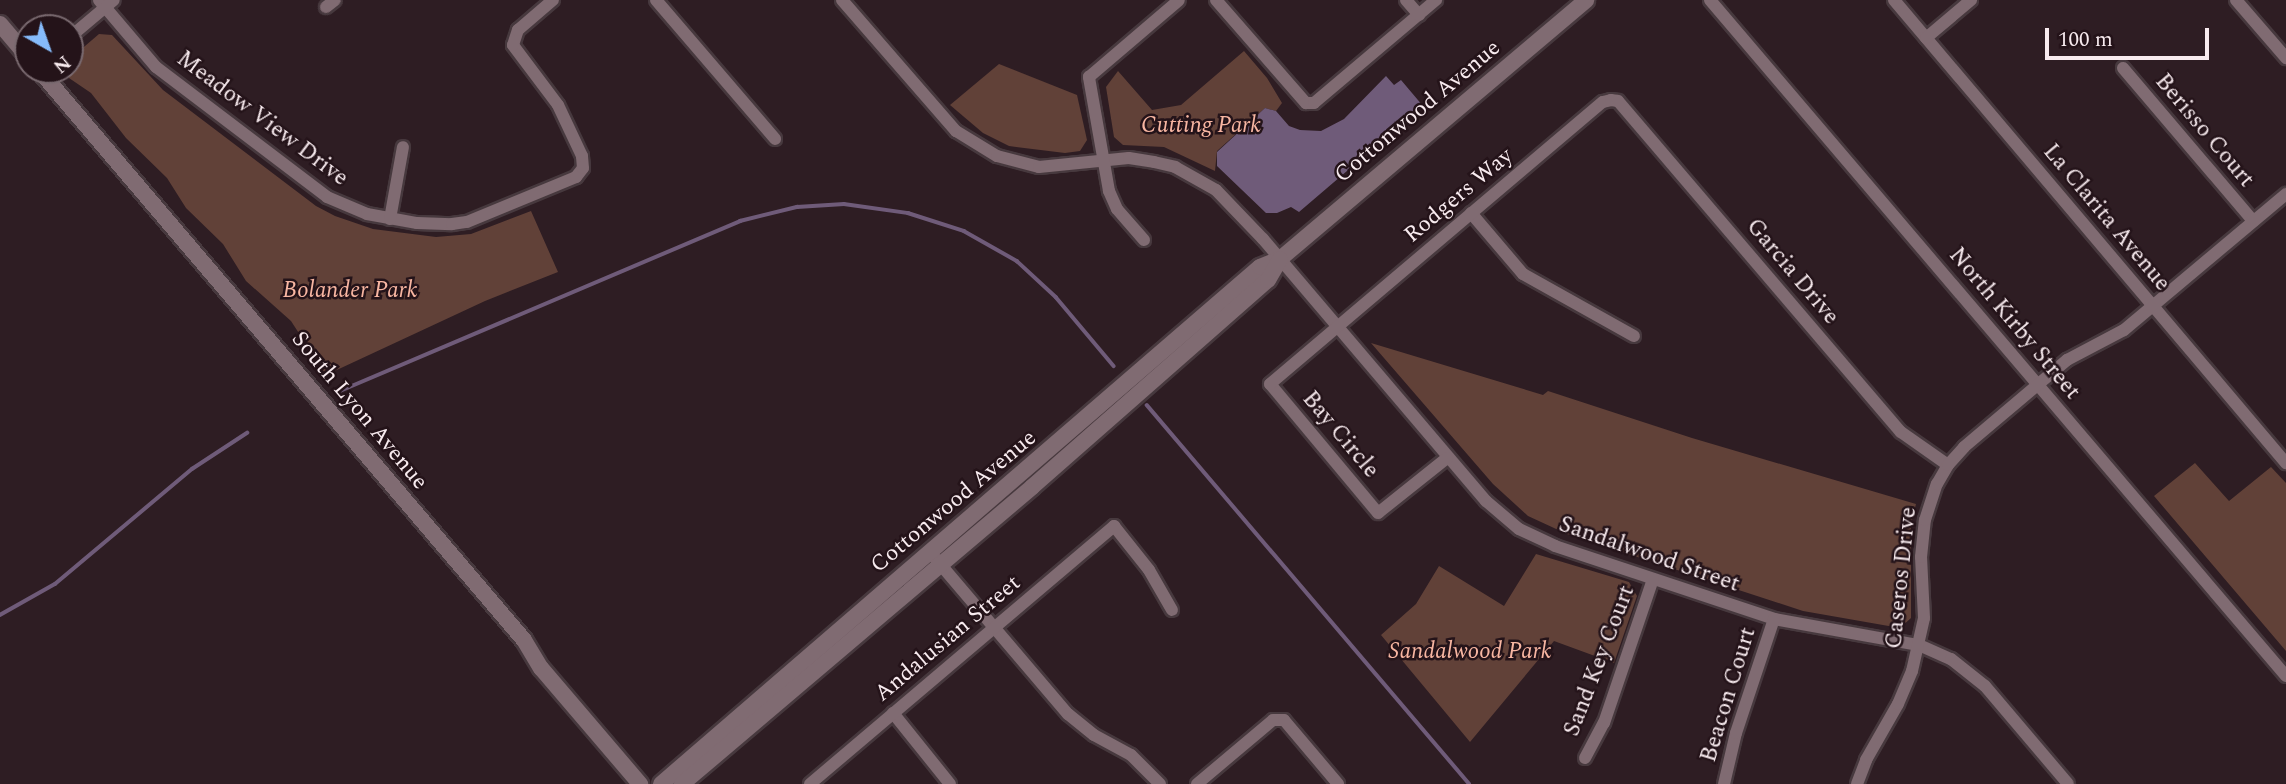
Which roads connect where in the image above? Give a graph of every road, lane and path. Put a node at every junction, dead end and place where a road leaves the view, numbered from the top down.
1 (553, 0) edge
2 (656, 0) edge
3 (842, 0) edge
4 (1179, 0) edge
5 (1216, 0) edge
6 (1406, 0) edge
7 (1436, 0) edge
8 (1586, 0) edge
9 (1710, 0) edge
10 (1894, 0) edge
11 (1971, 0) edge
12 (2236, 0) edge
13 (106, 2) edge
14 (1419, 15) junction
15 (84, 23) edge
16 (0, 24) edge
17 (1926, 38) junction
18 (14, 40) edge
19 (2286, 58) edge
20 (2123, 68) dead end
21 (51, 84) edge
22 (1611, 100) joint
23 (775, 139) dead end
24 (403, 147) dead end
25 (1103, 161) junction
26 (2286, 194) edge
27 (1471, 213) junction
28 (390, 219) junction
29 (2253, 221) junction
30 (1144, 240) dead end
31 (1280, 259) junction
32 (2153, 307) junction
33 (1337, 327) junction
34 (1634, 336) dead end
35 (2038, 384) junction
36 (1447, 458) junction
37 (2286, 463) edge
38 (1948, 466) junction
39 (936, 558) junction
40 (1653, 579) junction
41 (1172, 610) dead end
42 (1774, 619) junction
43 (995, 627) junction
44 (1919, 645) junction
45 (2286, 676) edge
46 (893, 713) junction
47 (1585, 758) dead end
48 (640, 784) edge
49 (661, 784) edge
50 (682, 784) edge
51 (810, 784) edge
52 (950, 784) edge
53 (1160, 784) edge
54 (1197, 784) edge
55 (1338, 784) edge
56 (1724, 784) edge
57 (1857, 784) edge
58 (2068, 784) edge

1 - 28 street, Meadow View Drive
2 - 23 street
3 - 25 street, Sandalwood Street
4 - 25 street
5 - 14 street
6 - 14 street
7 - 14 street
8 - 31 main road, Cottonwood Avenue
9 - 35 street, North Kirby Street
10 - 17 street, La Clarita Avenue
11 - 17 street
12 - 19 street
13 - 15 street
13 - 28 street, Meadow View Drive
16 - 18 main road
17 - 32 street, La Clarita Avenue
20 - 29 street, Berisso Court
21 - 48 main road, South Lyon Avenue
22 - 27 street, Rodgers Way
22 - 38 street, Garcia Drive
24 - 28 street
25 - 30 street
25 - 31 street, Sandalwood Street
26 - 29 street, Caseros Drive
27 - 33 street, Rodgers Way
27 - 34 street
29 - 32 street, Caseros Drive
31 - 33 street, Sandalwood Street
31 - 39 main road, Cottonwood Avenue
32 - 35 street, Caseros Drive
32 - 37 street, La Clarita Avenue
33 - 36 street, Sandalwood Street
33 - 36 street, Bay Circle
35 - 38 street, Caseros Drive
35 - 45 street, North Kirby Street
36 - 40 street, Sandalwood Street
38 - 44 street, Caseros Drive
39 - 43 street
39 - 49 main road, Cottonwood Avenue
39 - 50 main road, Cottonwood Avenue
40 - 42 street, Sandalwood Street
40 - 47 street, Sand Key Court
41 - 43 street, Andalusian Street
42 - 44 street, Sandalwood Street
42 - 56 street, Beacon Court
43 - 46 street, Andalusian Street
43 - 53 street
44 - 57 street, Caseros Drive
44 - 58 street, Sandalwood Street
46 - 51 street, Andalusian Street
46 - 52 street
54 - 55 street

